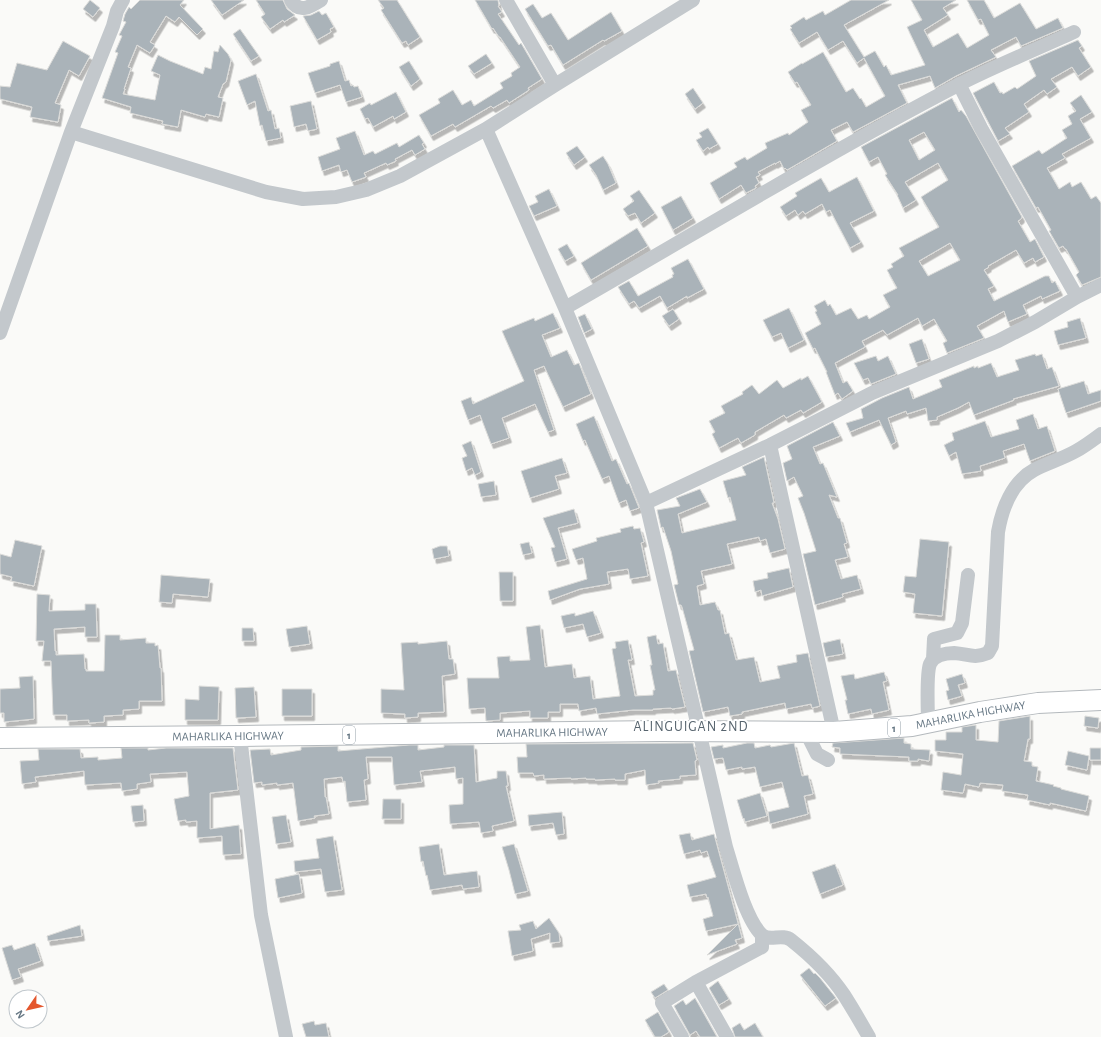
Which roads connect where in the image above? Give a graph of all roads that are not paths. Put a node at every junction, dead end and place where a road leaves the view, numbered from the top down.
1 (123, 0) edge
2 (291, 0) edge
3 (320, 0) edge
4 (506, 0) edge
5 (693, 0) edge
6 (1074, 32) dead end
7 (959, 84) junction
8 (555, 85) junction
9 (486, 129) junction
10 (71, 132) junction
11 (1101, 284) edge
12 (1077, 297) junction
13 (565, 308) junction
14 (0, 333) edge
15 (1101, 434) edge
16 (770, 445) junction
17 (646, 503) junction
18 (968, 575) dead end
19 (933, 659) junction
20 (1094, 700) edge
21 (928, 723) junction
22 (699, 732) junction
23 (806, 732) junction
24 (834, 732) junction
25 (240, 736) junction
26 (0, 738) edge
27 (828, 760) dead end
28 (762, 935) junction
29 (696, 982) junction
30 (286, 1037) edge
31 (682, 1037) edge
32 (727, 1037) edge
33 (869, 1037) edge

1 - 10 street
2 - 3 street
4 - 8 street
5 - 8 street
6 - 7 street
7 - 12 street
7 - 13 street
8 - 9 street
9 - 10 street
9 - 13 street
10 - 14 street
11 - 12 street
12 - 16 street
13 - 17 street
15 - 19 street
16 - 17 street
16 - 24 street
17 - 22 street
18 - 19 street
19 - 21 street
20 - 21 highway, MAHARLIKA HIGHWAY / 1
21 - 24 highway, MAHARLIKA HIGHWAY / 1
22 - 23 highway, MAHARLIKA HIGHWAY / 1
22 - 25 highway, MAHARLIKA HIGHWAY / 1
22 - 28 street
23 - 24 highway, MAHARLIKA HIGHWAY / 1
23 - 27 street
25 - 26 highway, MAHARLIKA HIGHWAY / 1
25 - 30 street
28 - 29 street
28 - 33 street
29 - 31 street
29 - 32 street

